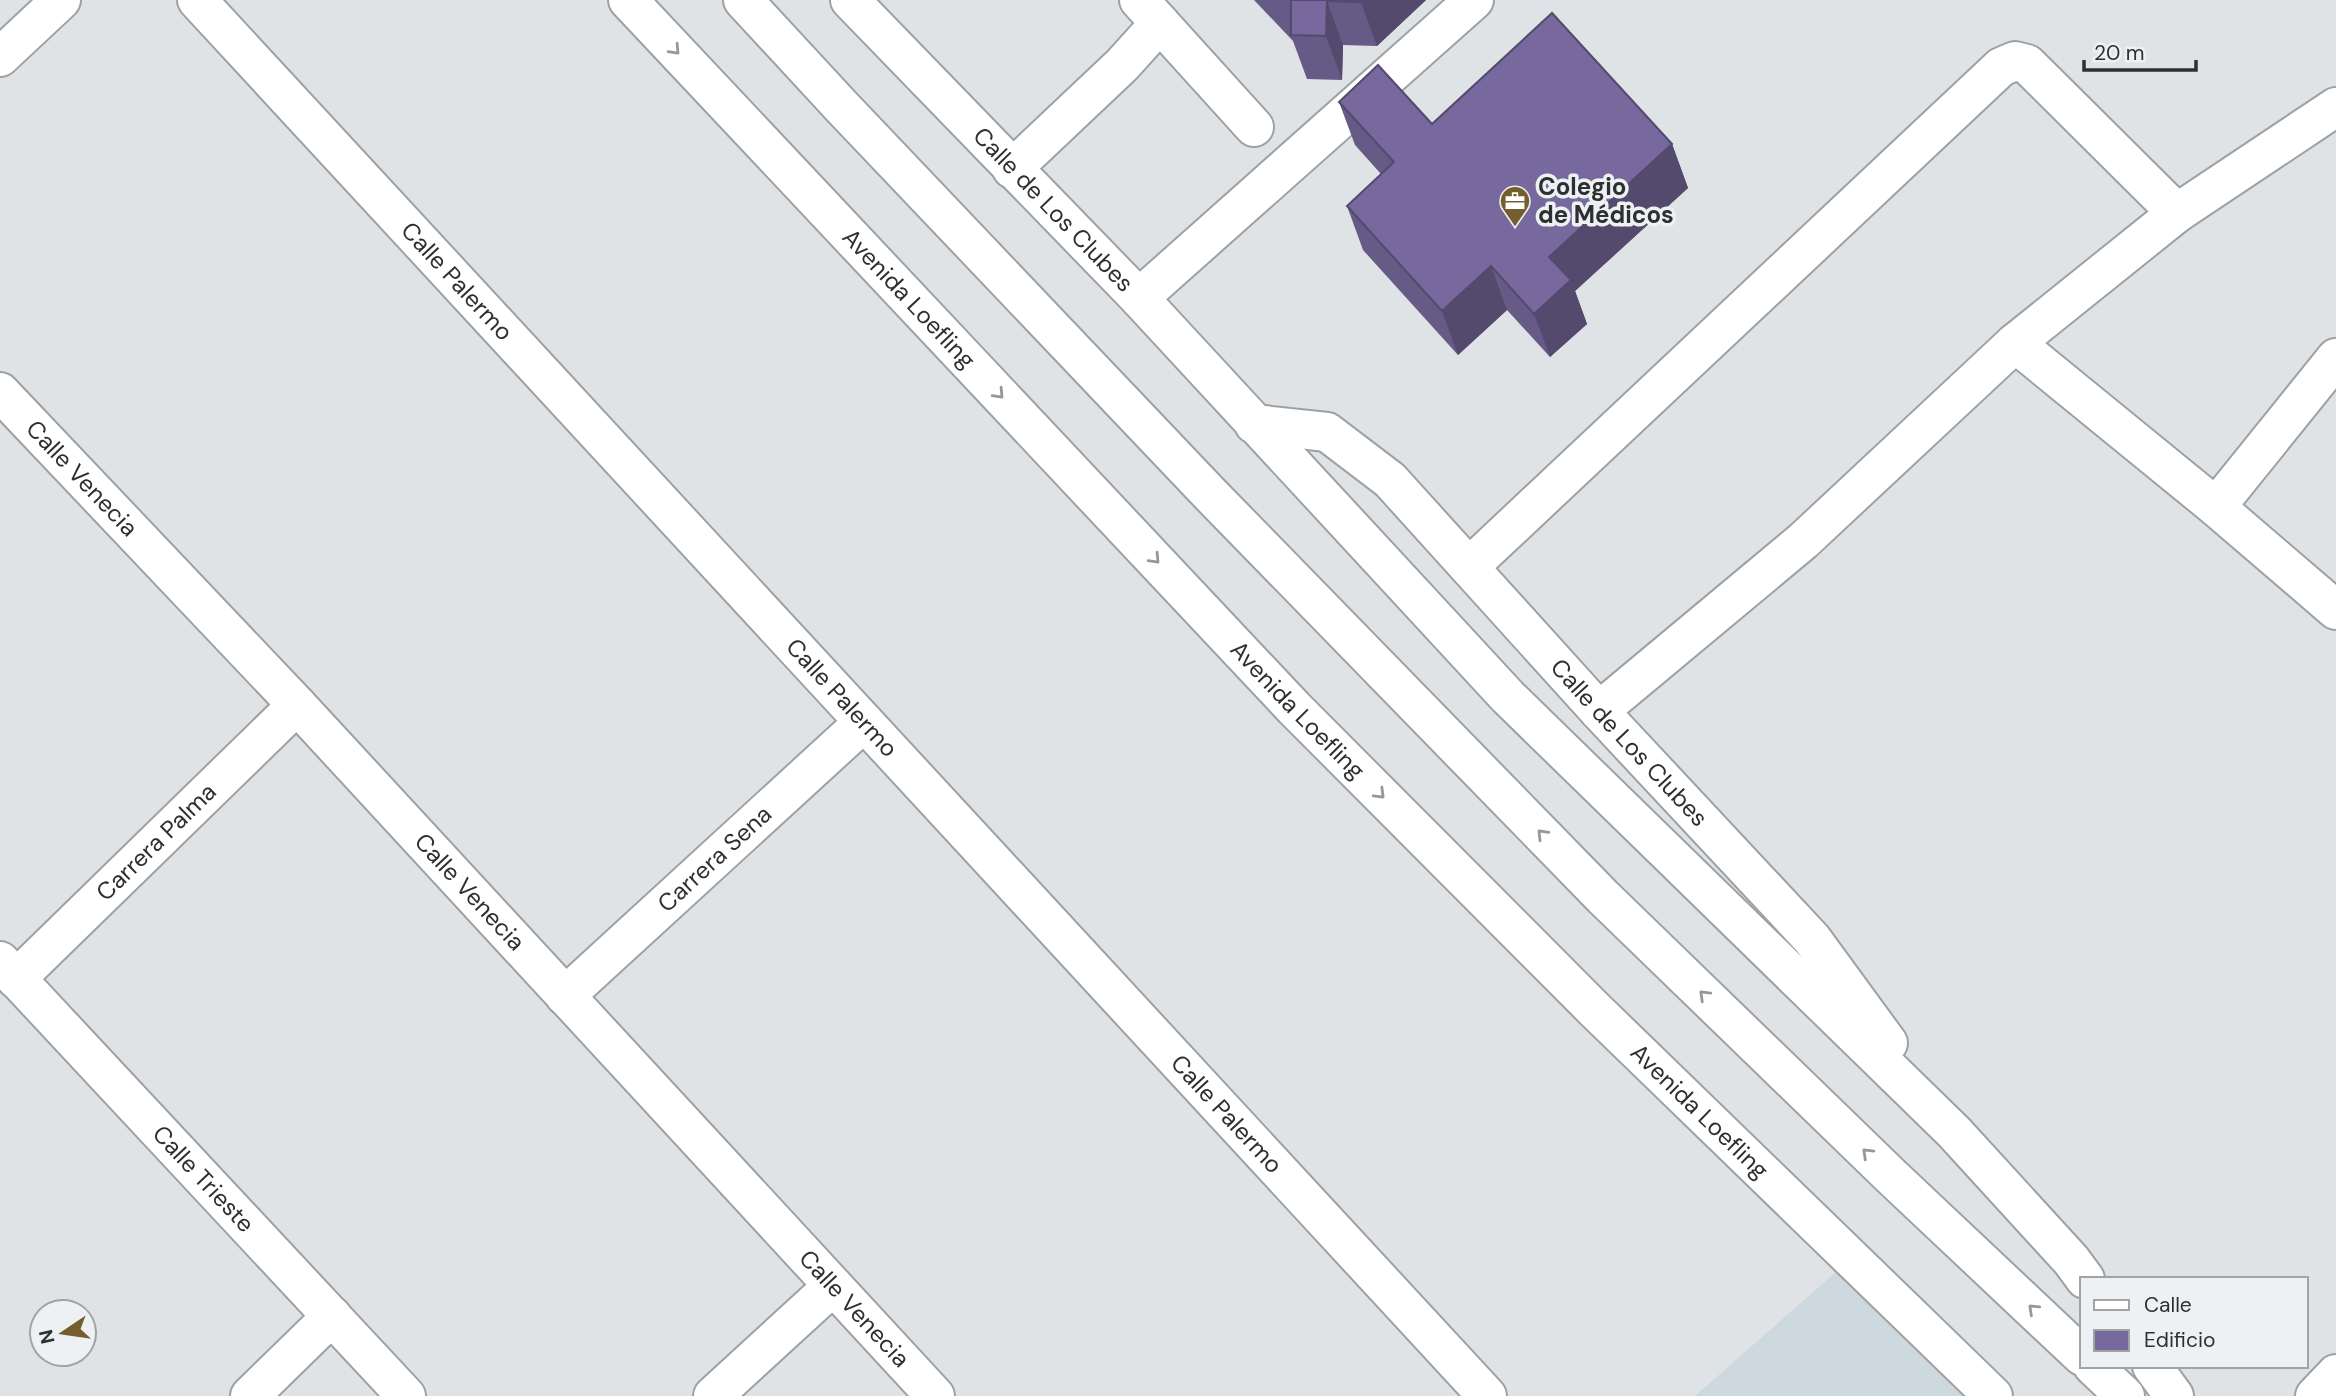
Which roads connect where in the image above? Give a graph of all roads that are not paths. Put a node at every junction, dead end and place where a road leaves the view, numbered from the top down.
1 (61, 0) edge
2 (197, 0) edge
3 (628, 0) edge
4 (743, 0) edge
5 (850, 0) edge
6 (1474, 0) edge
7 (1149, 11) edge
8 (0, 57) edge
9 (2336, 107) edge
10 (1255, 127) dead end
11 (1012, 169) junction
12 (2177, 213) junction
13 (1139, 298) junction
14 (2015, 343) junction
15 (2336, 358) edge
16 (0, 392) edge
17 (1254, 424) junction
18 (2216, 507) junction
19 (1469, 567) junction
20 (2336, 610) edge
21 (297, 705) junction
22 (1599, 711) junction
23 (864, 722) junction
24 (8, 970) edge
25 (565, 996) junction
26 (1954, 1132) junction
27 (2084, 1277) edge
28 (833, 1286) junction
29 (332, 1316) junction
30 (2080, 1354) edge
31 (2095, 1368) edge
32 (2153, 1368) edge
33 (2336, 1374) edge
34 (250, 1396) edge
35 (406, 1396) edge
36 (712, 1396) edge
37 (935, 1396) edge
38 (1487, 1396) edge
39 (1993, 1396) edge
40 (2125, 1396) edge
41 (2174, 1396) edge
42 (2315, 1396) edge

1 - 8 street
2 - 23 street, Calle Palermo
3 -> 39 street, Avenida Loefling
30 -> 4 street
5 - 11 street, Calle de Los Clubes
6 - 13 street
7 - 10 street
7 - 11 street
9 - 12 street
11 - 13 street, Calle de Los Clubes
12 - 14 street
12 - 19 street
13 - 17 street, Calle de Los Clubes
14 - 18 street
14 - 22 street
15 - 18 street
16 - 21 street, Calle Venecia
17 - 19 street, Calle de Los Clubes
17 - 26 street, Calle de Los Clubes
18 - 20 street
19 - 22 street, Calle de Los Clubes
21 - 24 street, Carrera Palma
21 - 25 street, Calle Venecia
22 - 26 street, Calle de Los Clubes
23 - 25 street, Carrera Sena
23 - 38 street, Calle Palermo
24 - 29 street, Calle Trieste
25 - 28 street, Calle Venecia
26 - 27 street, Calle de Los Clubes
28 - 36 street
28 - 37 street, Calle Venecia
29 - 34 street
29 - 35 street, Calle Trieste
31 - 40 street
32 - 41 street
33 - 42 street

